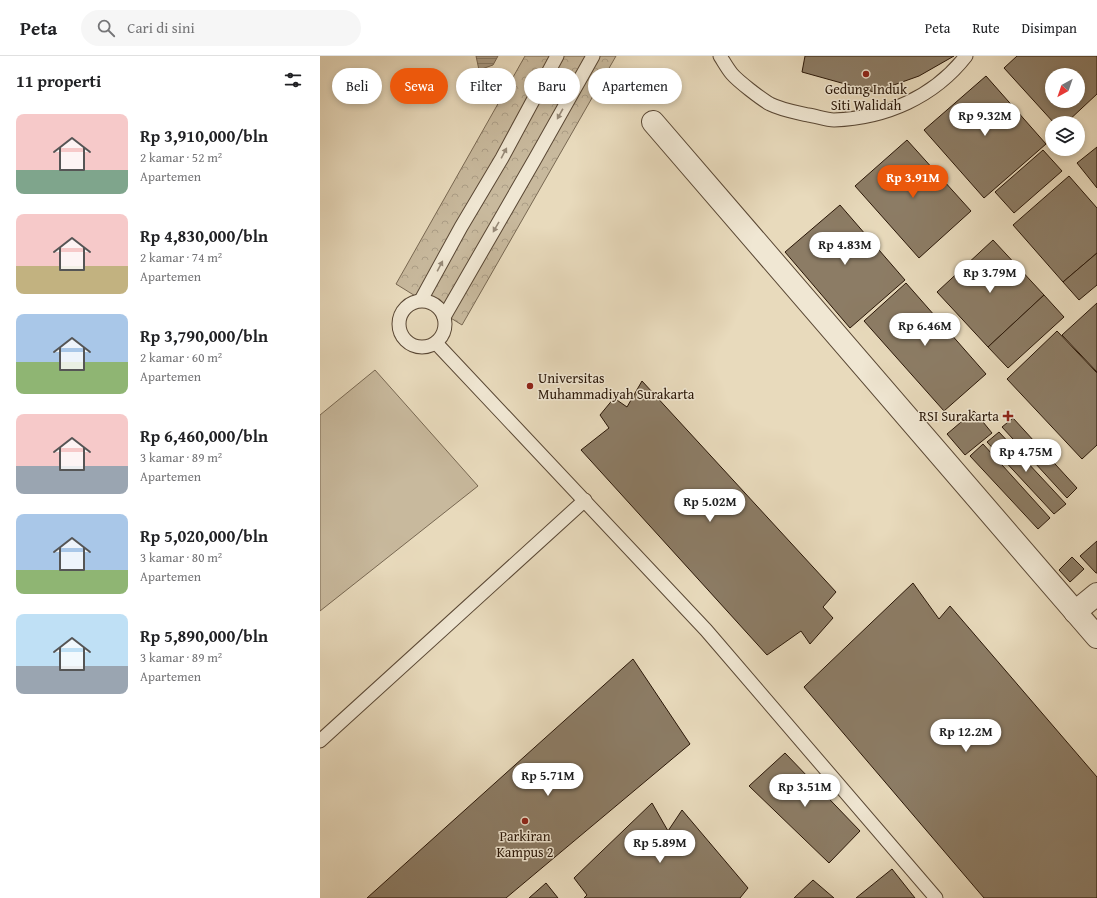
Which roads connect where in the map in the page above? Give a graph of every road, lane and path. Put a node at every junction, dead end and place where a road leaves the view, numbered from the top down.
1 (556, 56) edge
2 (593, 56) edge
3 (720, 56) edge
4 (966, 56) edge
5 (652, 122) dead end
6 (421, 300) junction
7 (444, 317) junction
8 (436, 343) junction
9 (585, 500) junction
10 (1097, 594) edge
11 (1075, 612) junction
12 (1097, 637) edge
13 (320, 741) edge
14 (936, 898) edge

6 -> 1 lane
2 -> 7 lane
3 - 4 lane
5 - 11 street
6 - 7 lane
6 - 8 lane
7 - 8 lane
8 - 9 lane
9 - 13 lane
9 - 14 lane
10 - 11 street
11 - 12 street

